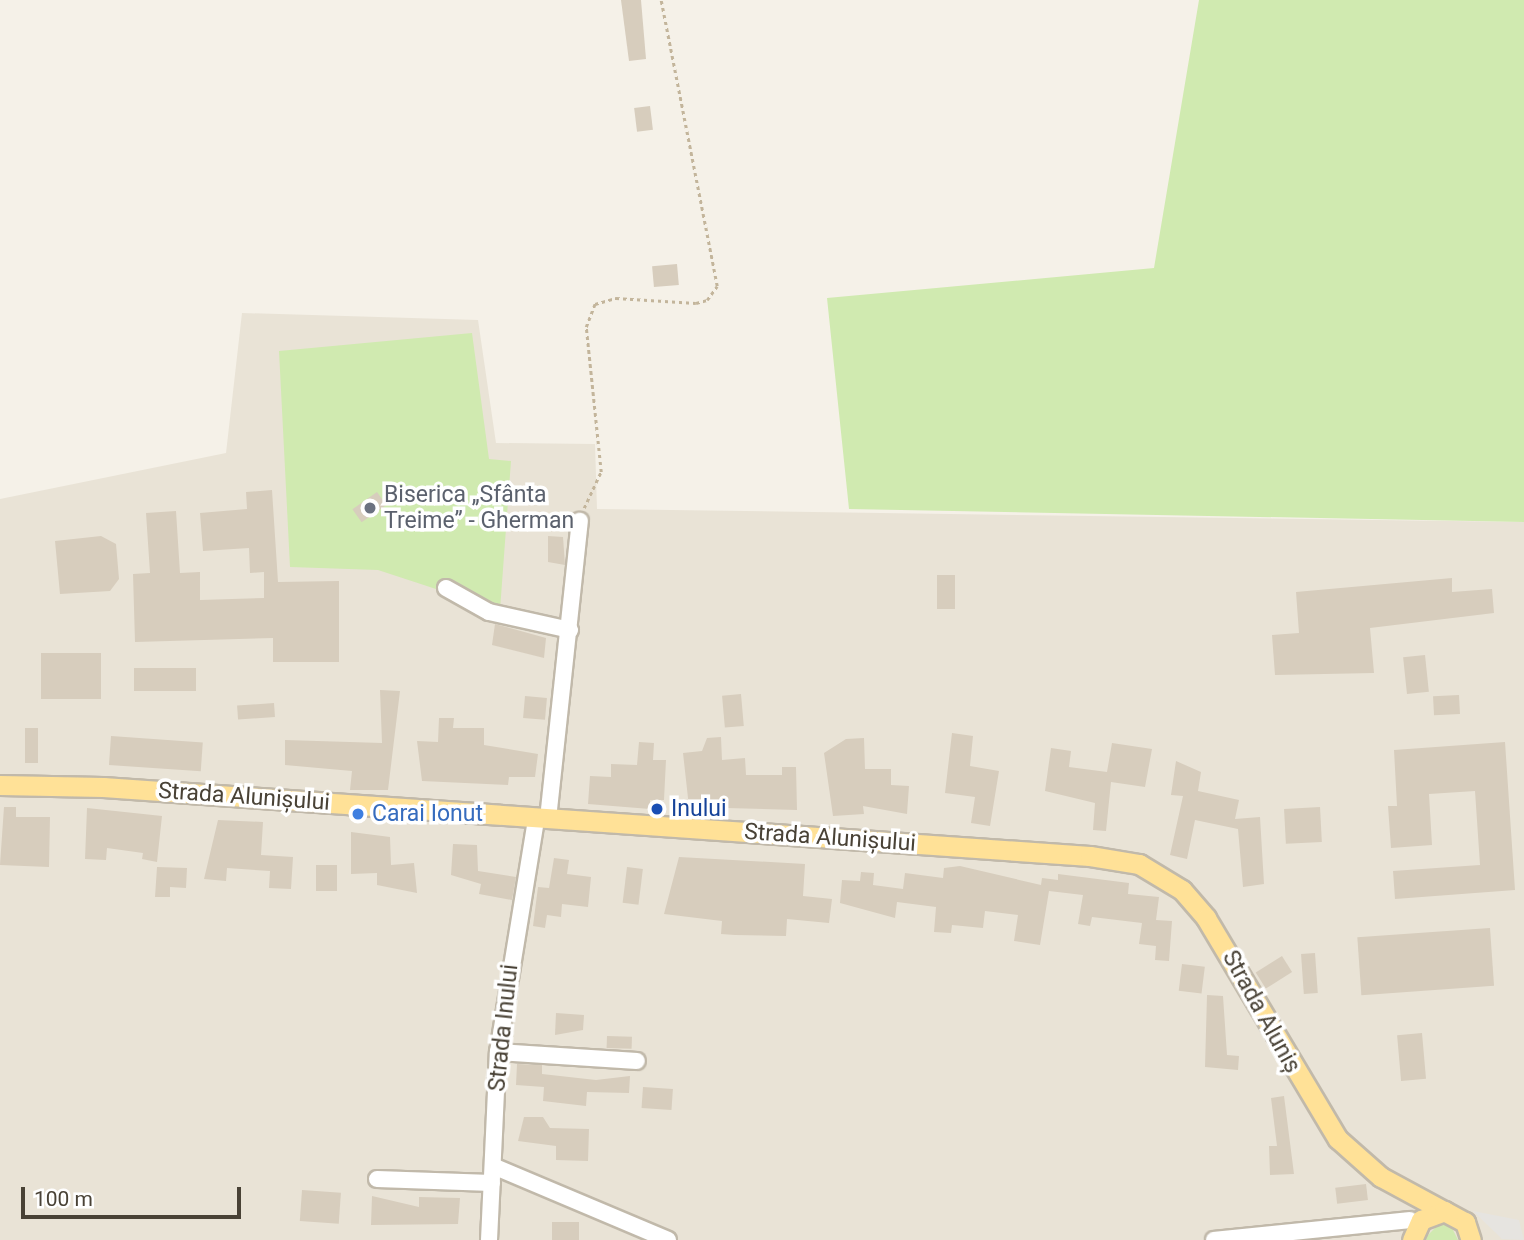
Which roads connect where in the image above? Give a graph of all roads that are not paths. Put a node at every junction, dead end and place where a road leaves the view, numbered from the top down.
1 (580, 521) road end
2 (446, 588) dead end
3 (570, 630) junction
4 (0, 785) edge
5 (542, 819) junction
6 (1116, 859) joint
7 (498, 1052) junction
8 (637, 1061) dead end
9 (493, 1166) junction
10 (377, 1179) dead end
11 (492, 1183) junction
12 (1393, 1184) junction
13 (1444, 1211) junction
14 (1412, 1232) edge
15 (1474, 1239) edge
16 (489, 1240) edge
17 (668, 1240) edge
18 (1214, 1240) edge

1 - 3 street, Strada Inului
2 - 3 street
3 - 5 street, Strada Inului
4 - 5 main road, Strada Alunișului
5 - 6 main road, Strada Alunișului
5 - 7 street, Strada Inului
6 - 12 main road, Strada Aluniș
7 - 8 street
7 - 9 street, Strada Inului
9 - 11 street, Strada Inului
9 - 17 street
10 - 11 street
11 - 16 street, Strada Inului
12 - 13 main road, Strada Aluniș
12 - 14 main road, Strada Aluniș
13 - 14 main road
13 - 15 main road, Strada Aluniș
14 - 18 street

